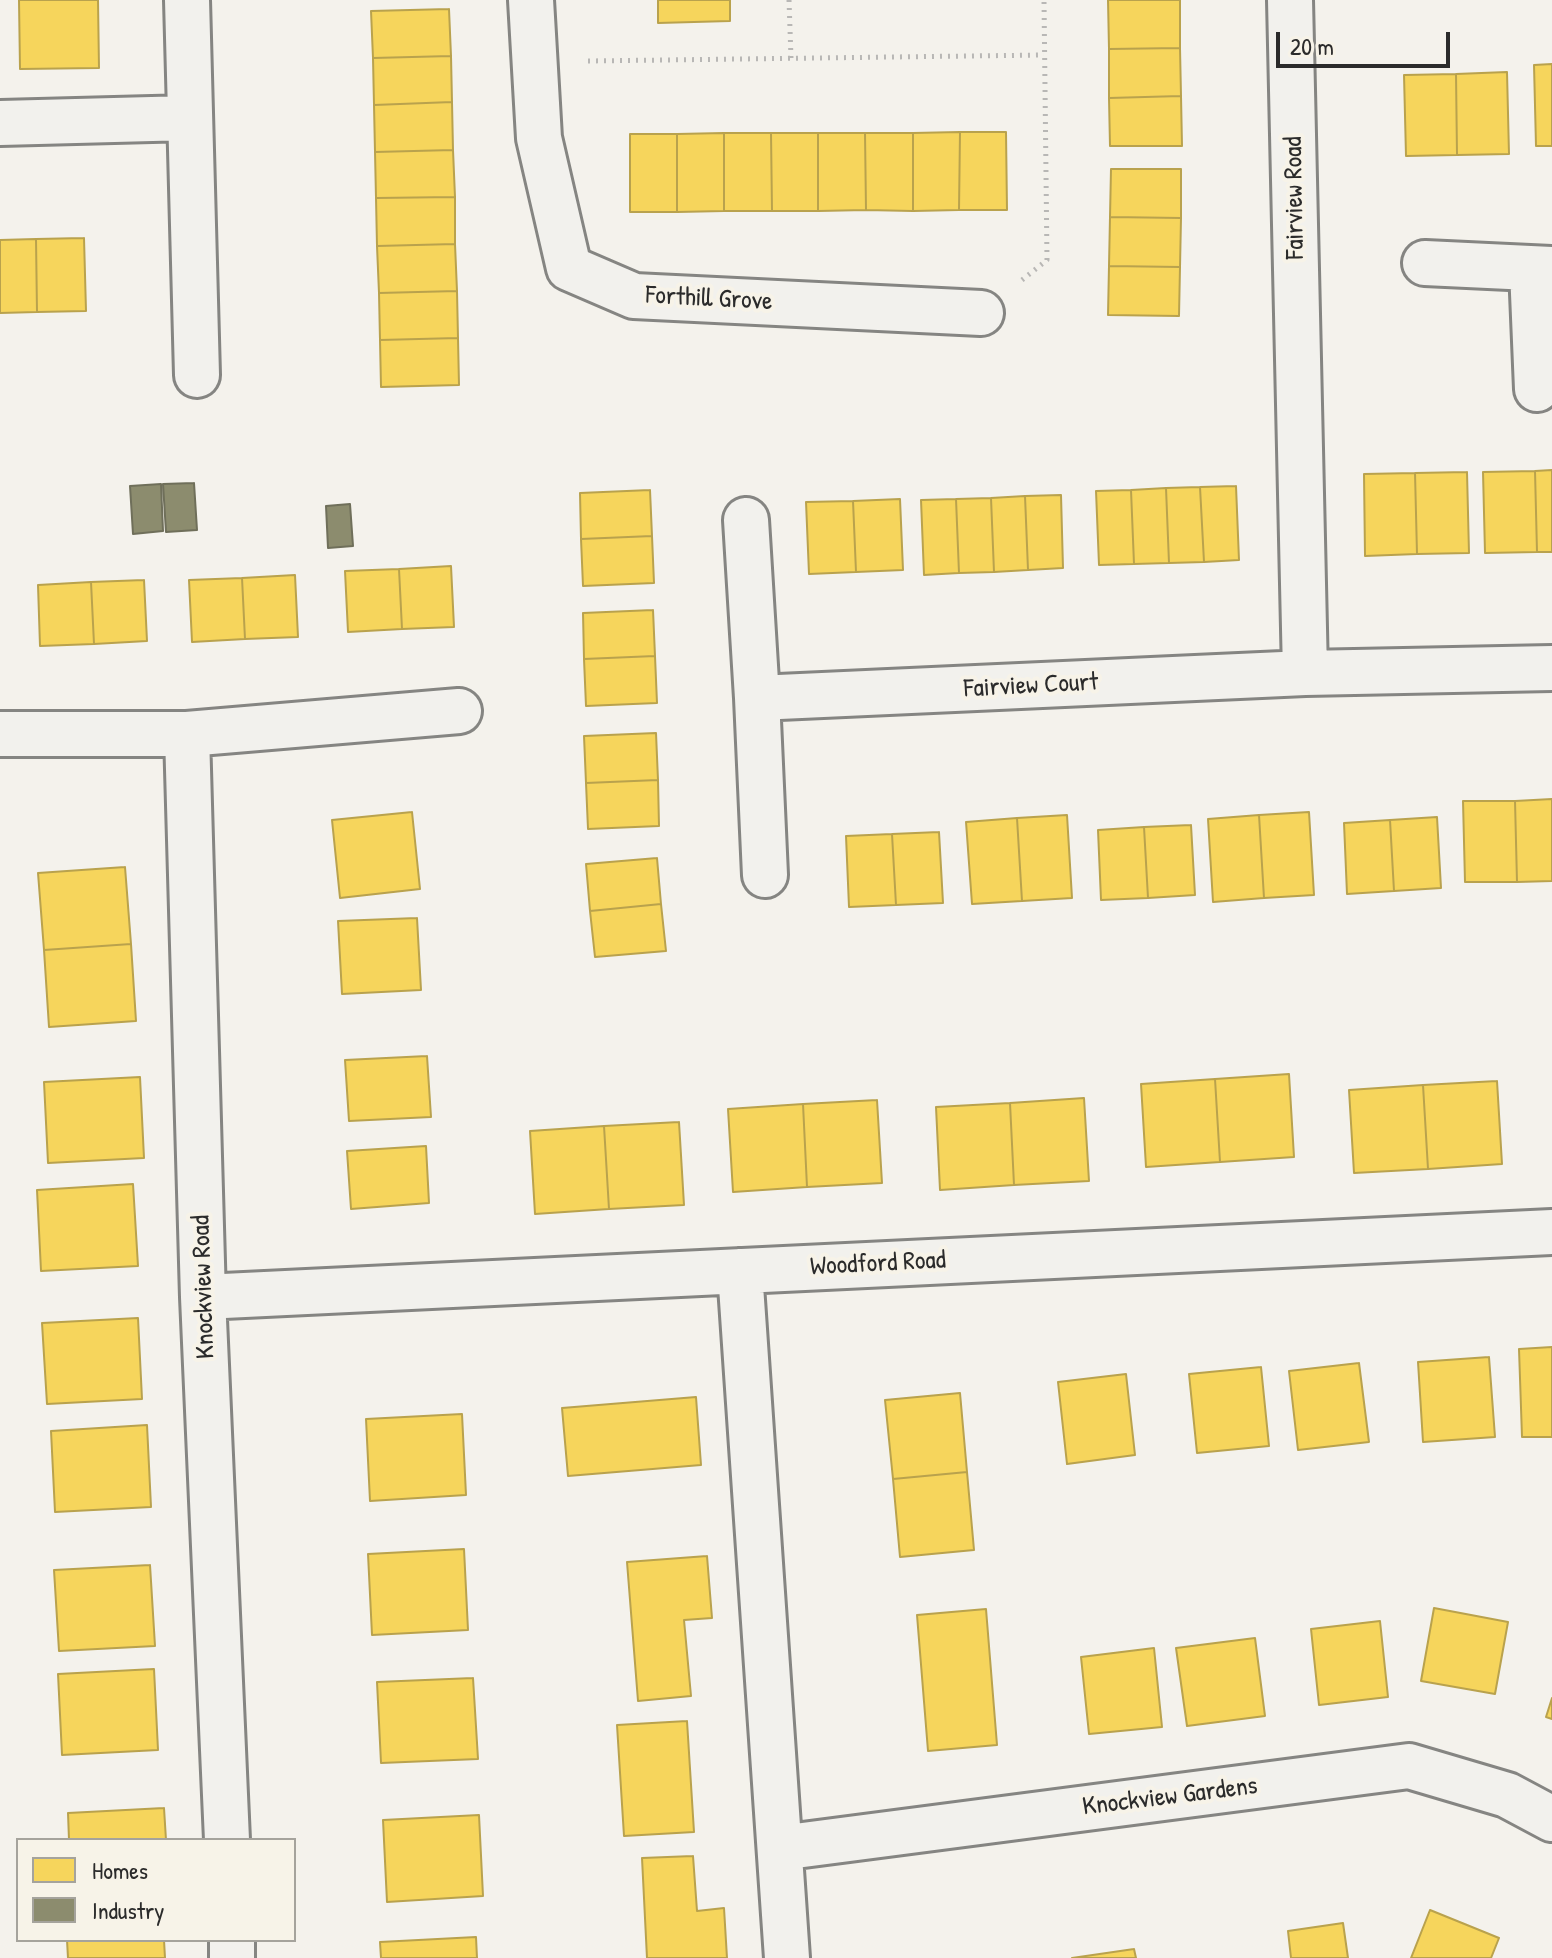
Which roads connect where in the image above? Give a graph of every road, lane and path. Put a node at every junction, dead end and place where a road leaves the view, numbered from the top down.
1 (187, 0) edge
2 (531, 0) edge
3 (789, 0) edge
4 (1044, 0) edge
5 (1290, 0) edge
6 (1044, 55) junction
7 (791, 58) junction
8 (535, 62) junction
9 (190, 118) junction
10 (0, 123) edge
11 (1425, 263) dead end
12 (1542, 269) edge
13 (981, 313) joint
14 (197, 375) dead end
15 (1537, 389) dead end
16 (746, 520) dead end
17 (1552, 668) edge
18 (1305, 673) junction
19 (757, 698) junction
20 (459, 711) dead end
21 (0, 734) edge
22 (187, 734) junction
23 (765, 875) dead end
24 (1552, 1232) edge
25 (740, 1271) junction
26 (203, 1297) junction
27 (1552, 1819) edge
28 (227, 1838) edge
29 (780, 1848) junction
30 (787, 1958) edge

1 - 9 street
2 - 8 street, Forthill Grove
3 - 7 path
4 - 6 path
5 - 18 street, Fairview Road
6 - 7 path
6 - 13 path
7 - 8 path
8 - 13 street, Forthill Grove
9 - 10 street
9 - 14 street
11 - 12 street
12 - 15 street
16 - 19 street
17 - 18 street, Fairview Court
18 - 19 street, Fairview Court
19 - 23 street
20 - 22 street
21 - 22 street
22 - 26 street, Knockview Road
24 - 25 street, Woodford Road
25 - 26 street, Woodford Road
25 - 29 street
26 - 28 street, Knockview Road
27 - 29 street, Knockview Gardens
29 - 30 street

